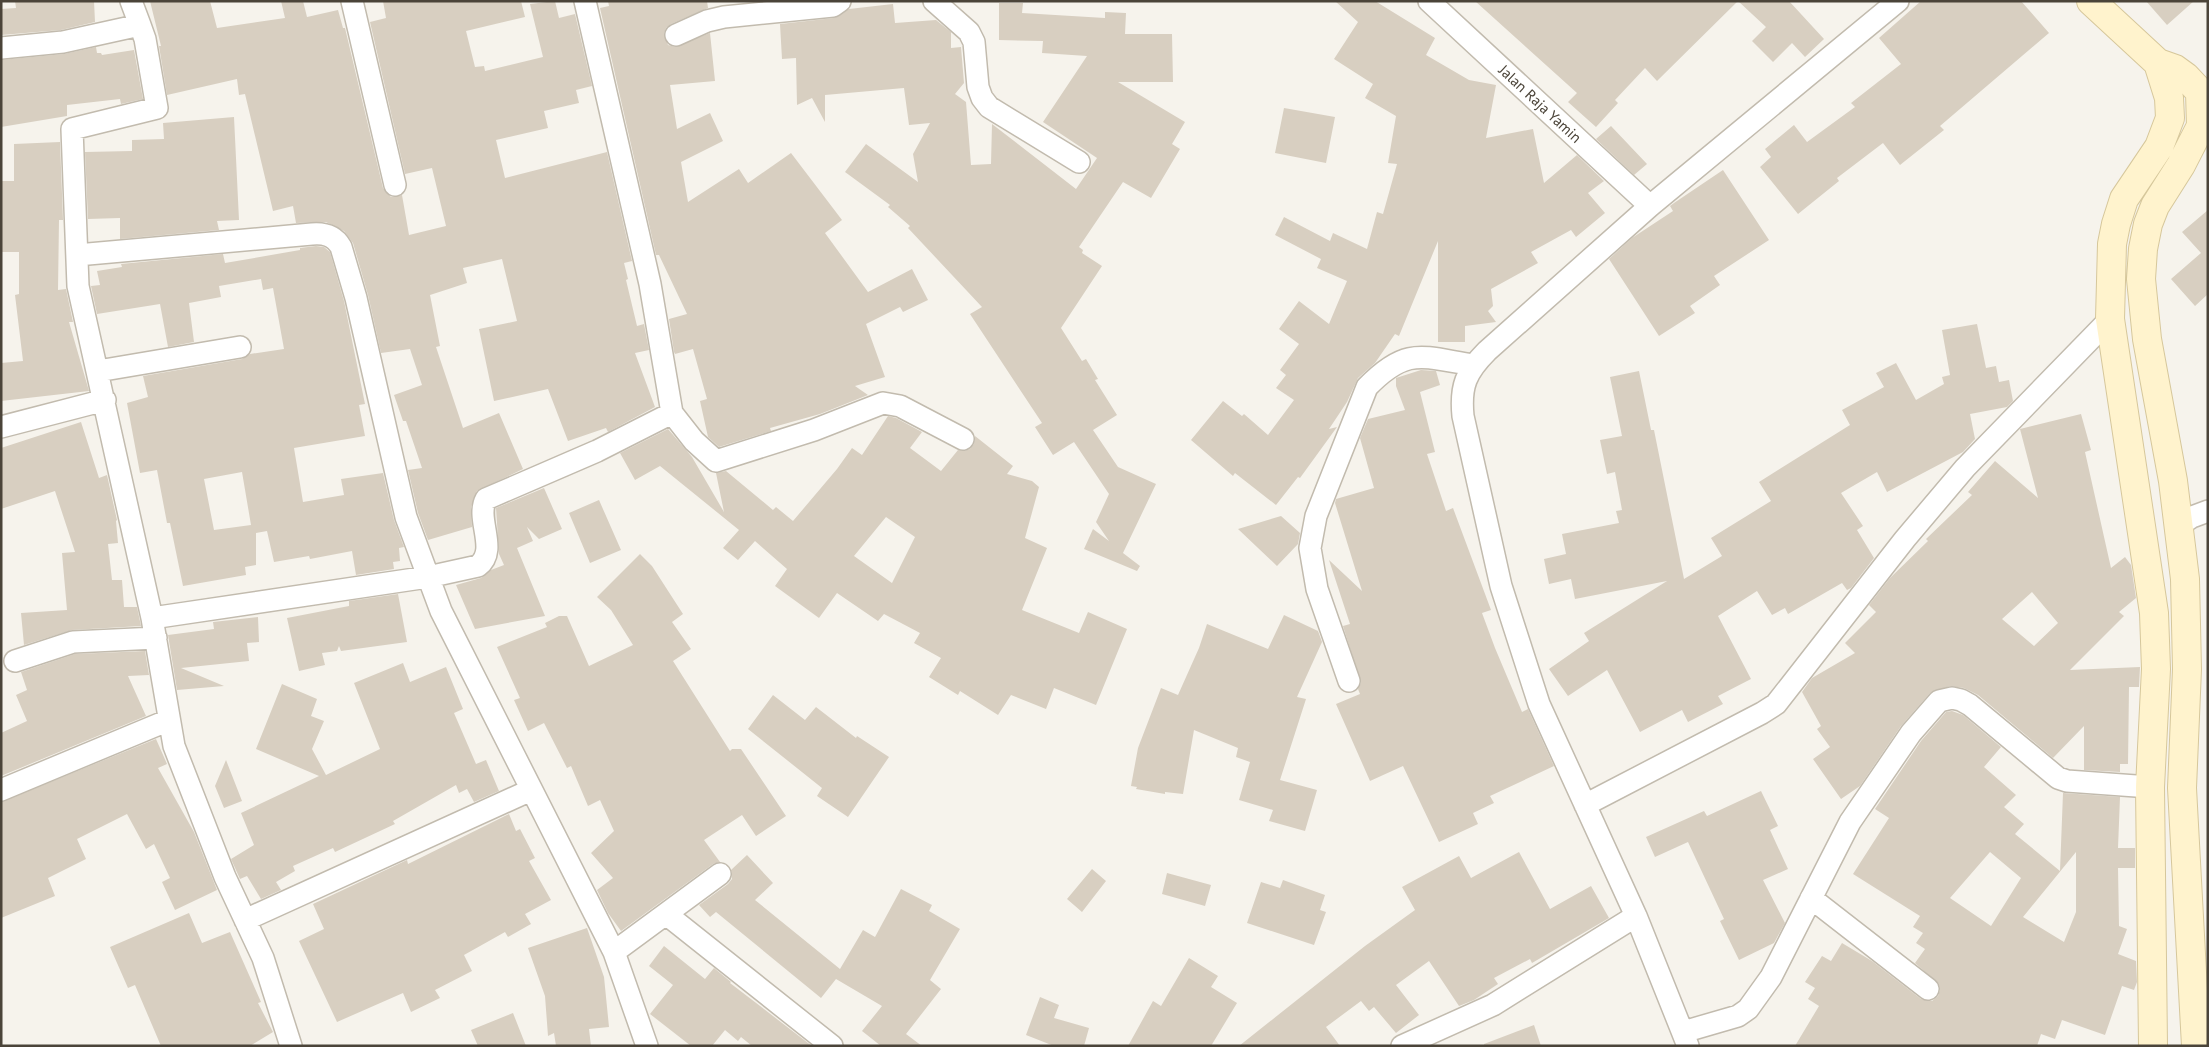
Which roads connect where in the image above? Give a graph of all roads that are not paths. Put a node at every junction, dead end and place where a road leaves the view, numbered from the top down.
1 (132, 1) edge
2 (352, 1) edge
3 (586, 1) edge
4 (840, 1) edge
5 (934, 1) edge
6 (1429, 1) edge
7 (1898, 1) edge
8 (2090, 1) edge
9 (140, 25) junction
10 (676, 35) dead end
11 (1, 48) edge
12 (2158, 63) junction
13 (2204, 89) edge
14 (2170, 118) junction
15 (2204, 130) edge
16 (1079, 162) dead end
17 (396, 184) dead end
18 (1650, 206) junction
19 (77, 255) junction
20 (2110, 319) junction
21 (240, 347) dead end
22 (1473, 365) junction
23 (98, 371) junction
24 (105, 400) junction
25 (672, 413) junction
26 (1, 427) edge
27 (963, 440) dead end
28 (2208, 511) edge
29 (2178, 526) junction
30 (428, 577) junction
31 (154, 628) junction
32 (15, 661) dead end
33 (2156, 669) junction
34 (2187, 669) junction
35 (1349, 681) dead end
36 (170, 720) junction
37 (2150, 787) junction
38 (1, 790) edge
39 (531, 790) junction
40 (1585, 805) junction
41 (720, 874) dead end
42 (1811, 898) junction
43 (666, 914) junction
44 (1636, 916) junction
45 (245, 920) junction
46 (614, 952) junction
47 (1928, 989) dead end
48 (1685, 1039) edge
49 (292, 1046) edge
50 (648, 1046) edge
51 (832, 1046) edge
52 (1402, 1046) edge
53 (2153, 1046) edge
54 (2196, 1046) edge

1 - 9 street
2 - 17 street
3 - 25 street
4 - 10 street
5 - 16 street
6 - 18 street, Jalan Raja Yamin
7 - 18 street
8 - 12 street
9 - 11 street
9 - 19 street
12 - 13 street
12 - 14 street
13 - 14 street
13 - 15 street
14 - 20 street
15 - 29 street
18 - 22 street
19 - 23 street
19 - 30 street
20 - 33 street
20 - 40 street
21 - 23 street
22 - 35 street
22 - 40 street
23 - 24 street
24 - 26 street
24 - 31 street
25 - 27 street
25 - 30 street
28 - 29 street
29 - 34 street
30 - 31 street
30 - 39 street
31 - 32 street
31 - 36 street
33 - 34 street
33 - 37 street
34 - 54 street
36 - 38 street
36 - 45 street
37 - 42 street
37 - 53 street
39 - 45 street
39 - 46 street
40 - 44 street
41 - 43 street
42 - 47 street
42 - 48 street
43 - 46 street
43 - 51 street
44 - 48 street
44 - 52 street
45 - 49 street
46 - 50 street

